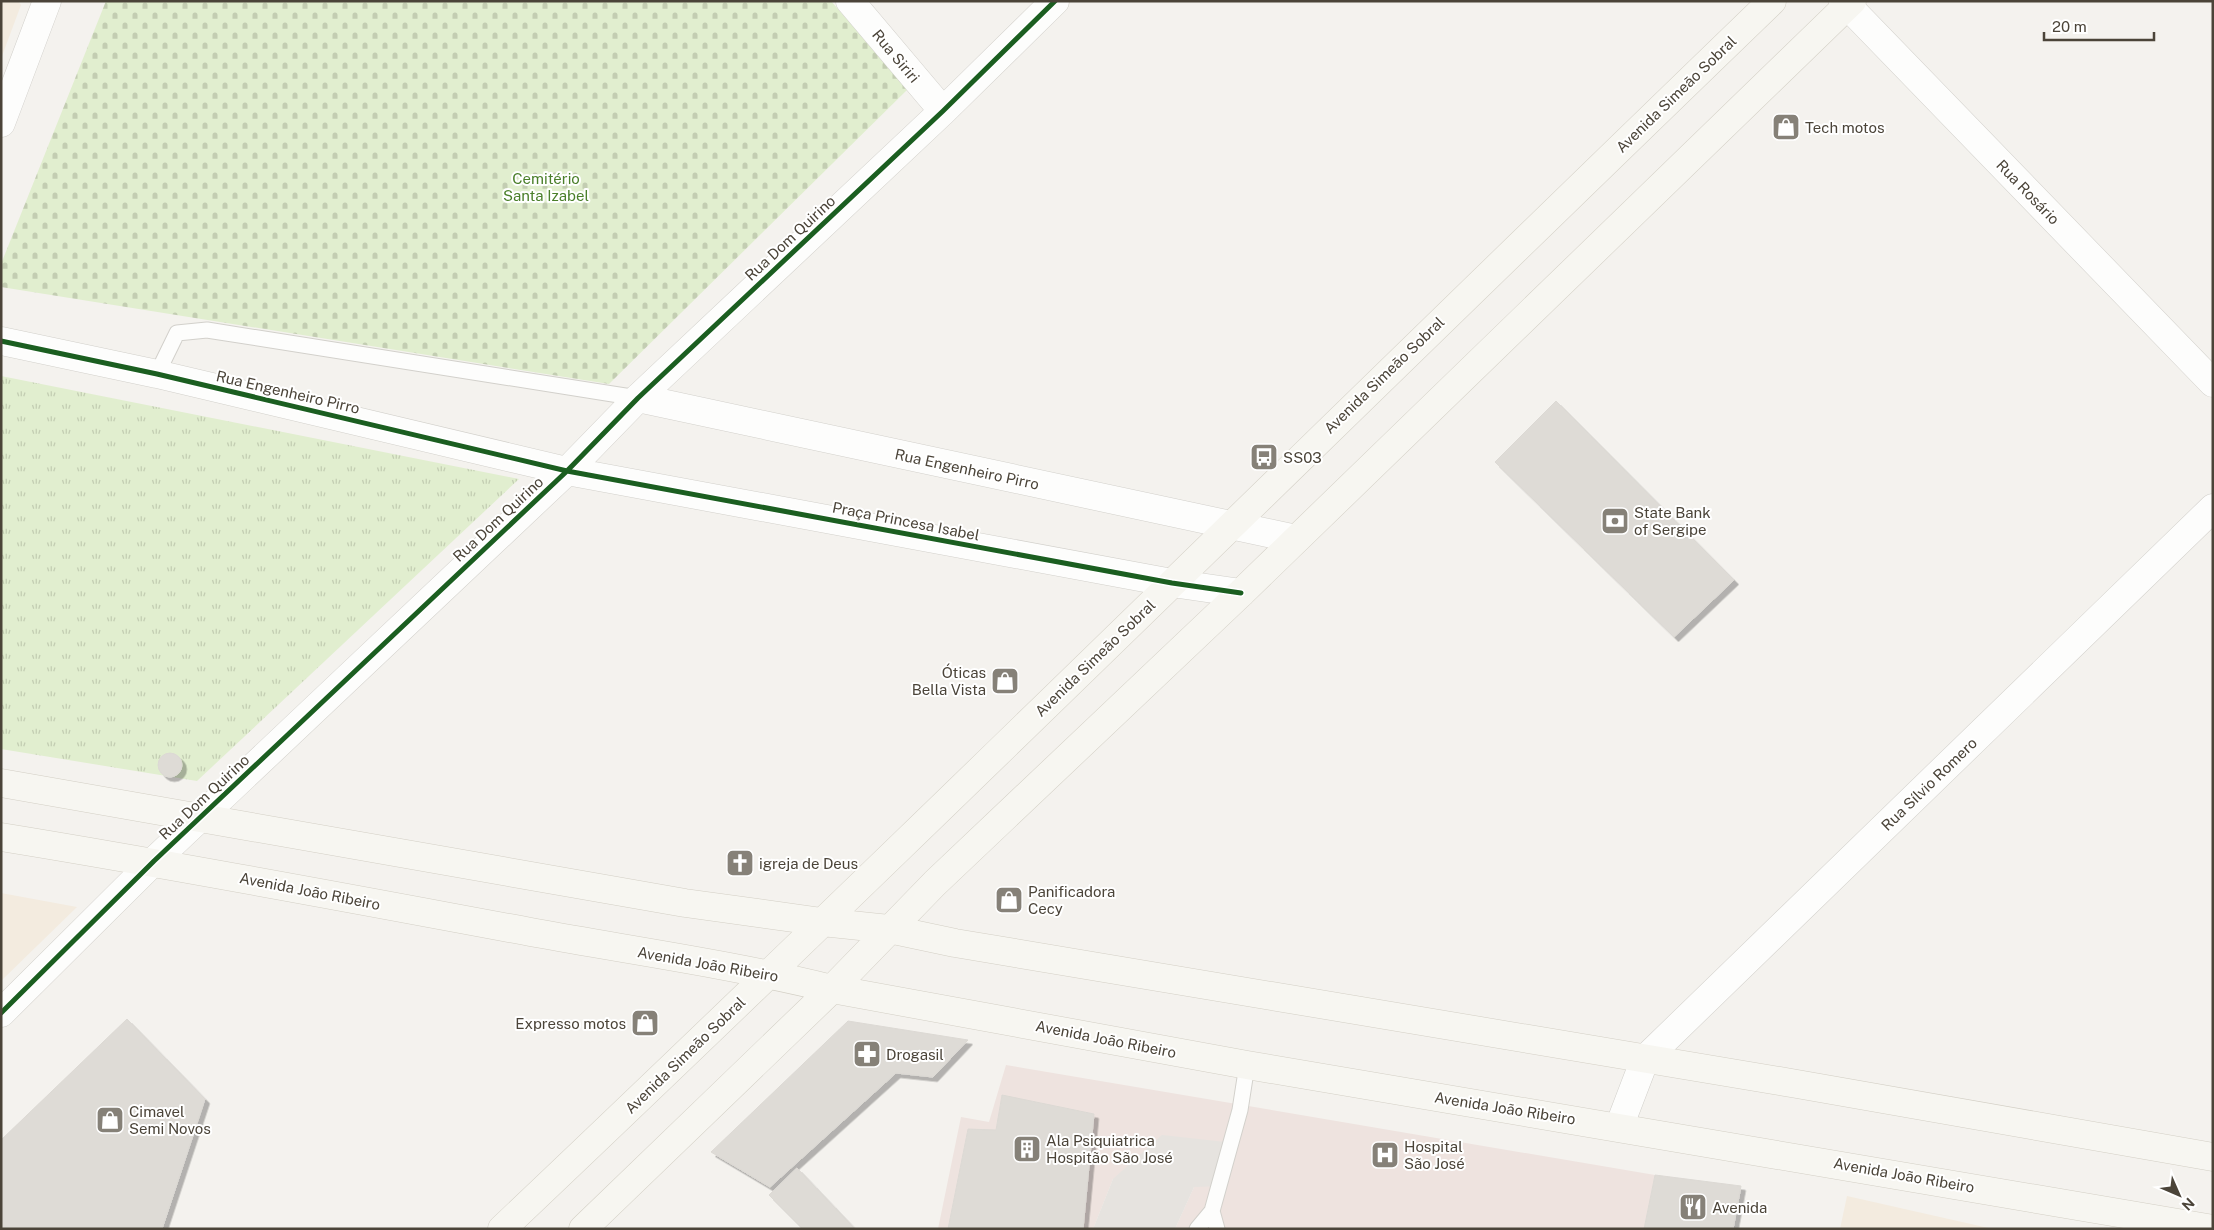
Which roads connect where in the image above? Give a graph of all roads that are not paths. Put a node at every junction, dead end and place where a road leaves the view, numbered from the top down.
1 (47, 1) edge
2 (850, 1) edge
3 (1055, 1) edge
4 (1772, 1) edge
5 (1848, 3) edge
6 (943, 111) junction
7 (1, 123) edge
8 (1, 342) edge
9 (157, 374) junction
10 (2213, 383) edge
11 (638, 398) junction
12 (567, 470) junction
13 (2213, 508) edge
14 (1231, 526) junction
15 (1296, 539) junction
16 (1172, 583) junction
17 (1240, 593) junction
18 (1, 783) edge
19 (199, 819) junction
20 (1, 838) edge
21 (154, 862) junction
22 (822, 922) junction
23 (889, 929) junction
24 (770, 974) junction
25 (832, 989) junction
26 (1, 1013) edge
27 (1645, 1059) junction
28 (1247, 1065) junction
29 (1619, 1127) junction
30 (2213, 1157) edge
31 (1212, 1211) junction
32 (2213, 1228) edge
33 (502, 1229) edge
34 (583, 1229) edge
35 (1197, 1229) edge
36 (1217, 1229) edge

1 - 7 street
2 - 6 street, Rua Siriri
3 - 6 street, Rua Dom Quirino
4 - 14 main road, Avenida Simeão Sobral
5 - 10 street, Rua Rosário
5 - 15 main road
6 - 11 street, Rua Dom Quirino
8 - 9 street, Rua Engenheiro Pirro
9 - 11 lane
9 - 12 street, Rua Engenheiro Pirro
11 - 12 street, Rua Dom Quirino
11 - 14 street, Rua Engenheiro Pirro
12 - 16 street, Praça Princesa Isabel
12 - 19 street, Rua Dom Quirino
13 - 27 street, Rua Sílvio Romero
14 - 15 street, Rua Engenheiro Pirro
14 - 16 main road, Avenida Simeão Sobral
15 - 17 main road
16 - 17 street, Praça Princesa Isabel
16 - 22 main road, Avenida Simeão Sobral
17 - 23 main road
18 - 19 main road
19 - 21 street, Rua Dom Quirino
19 - 22 main road
20 - 21 main road, Avenida João Ribeiro
21 - 24 main road, Avenida João Ribeiro
21 - 26 street, Rua Dom Quirino
22 - 23 main road
22 - 24 main road, Avenida Simeão Sobral
23 - 25 main road
23 - 27 main road
24 - 25 main road, Avenida João Ribeiro
24 - 33 main road, Avenida Simeão Sobral
25 - 28 main road, Avenida João Ribeiro
25 - 34 main road
27 - 29 street
27 - 30 main road
28 - 29 main road, Avenida João Ribeiro
28 - 31 lane
29 - 32 main road, Avenida João Ribeiro
31 - 35 lane
31 - 36 lane

